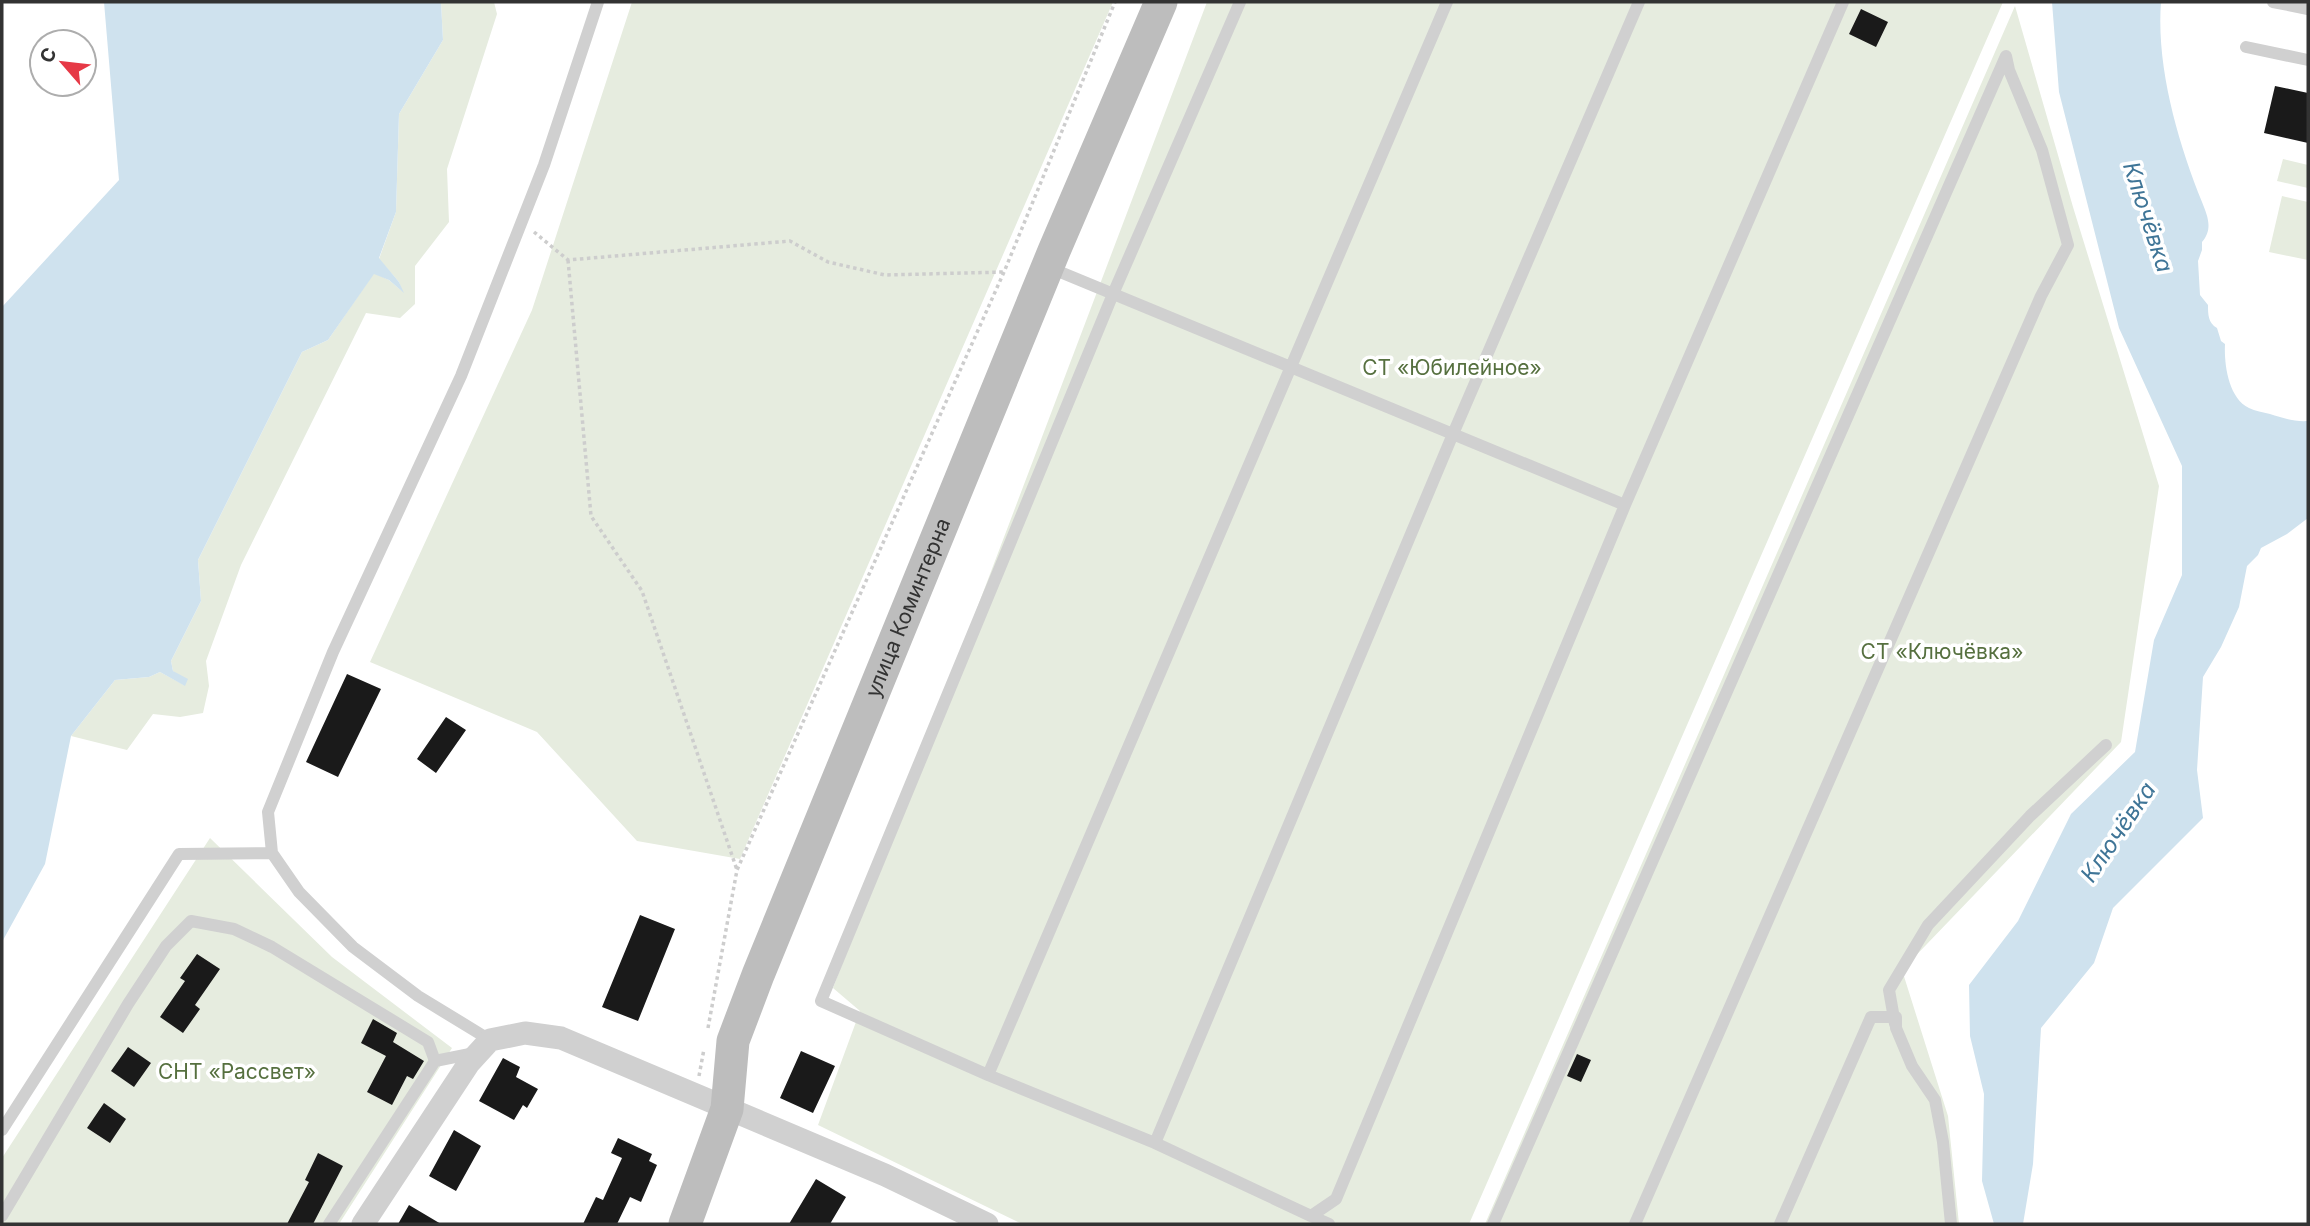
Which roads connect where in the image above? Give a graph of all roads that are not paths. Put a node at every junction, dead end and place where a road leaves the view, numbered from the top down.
1 (598, 2) edge
2 (1161, 2) edge
3 (1240, 2) edge
4 (1447, 2) edge
5 (1639, 2) edge
6 (1843, 2) edge
7 (2273, 2) edge
8 (2308, 9) edge
9 (2246, 47) dead end
10 (2308, 60) edge
11 (1047, 267) junction
12 (1113, 294) junction
13 (1290, 367) junction
14 (1453, 435) junction
15 (1625, 505) junction
16 (2106, 745) dead end
17 (272, 853) junction
18 (1895, 1022) junction
19 (484, 1046) junction
20 (435, 1061) junction
21 (988, 1075) junction
22 (727, 1109) junction
23 (2, 1130) edge
24 (1155, 1143) junction
25 (2, 1216) edge
26 (1311, 1216) junction
27 (329, 1224) edge
28 (363, 1224) edge
29 (685, 1224) edge
30 (987, 1224) edge
31 (1329, 1224) edge
32 (1493, 1224) edge
33 (1635, 1224) edge
34 (1780, 1224) edge
35 (1951, 1224) edge

1 - 17 lane
2 - 11 street, улица Коминтерна
3 - 12 lane
4 - 13 lane
5 - 14 lane
6 - 15 lane
7 - 8 lane
9 - 10 lane
11 - 12 lane
11 - 22 street, улица Коминтерна
12 - 13 lane
12 - 21 lane
13 - 14 lane
13 - 21 lane
14 - 15 lane
14 - 24 lane
15 - 26 lane
16 - 18 lane
17 - 19 lane
17 - 23 lane
18 - 34 lane
18 - 35 lane
19 - 20 lane
19 - 22 street
19 - 28 street
20 - 25 lane
20 - 27 lane
21 - 24 lane
22 - 29 street, улица Коминтерна
22 - 30 street
24 - 26 lane
26 - 31 lane
32 - 33 lane

